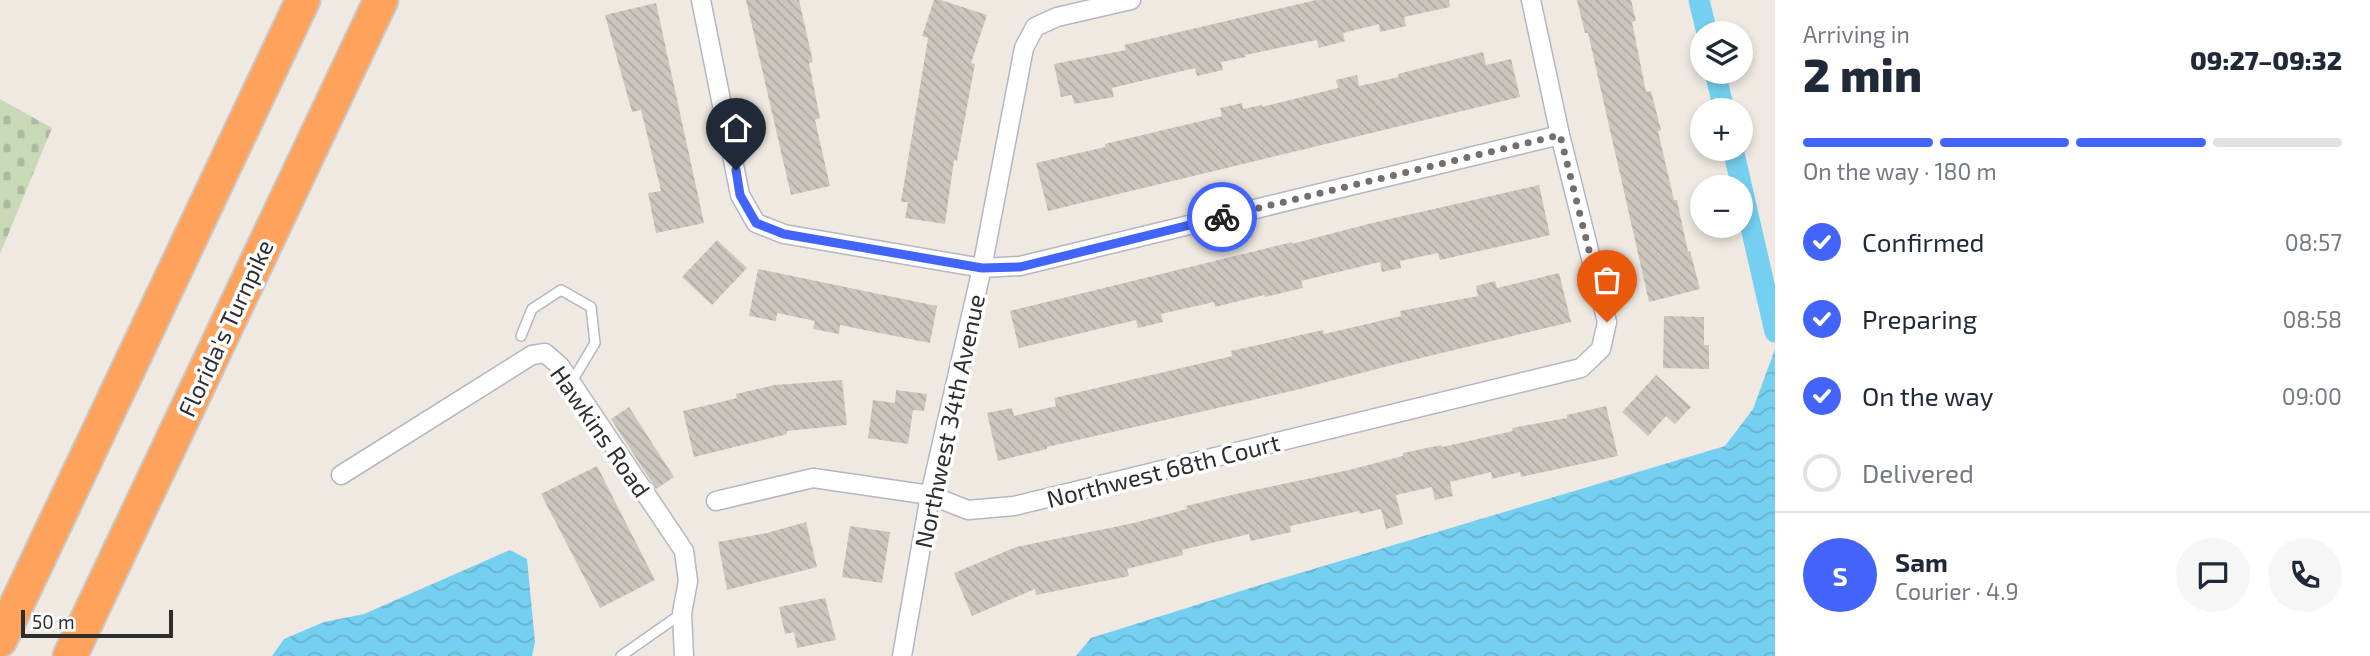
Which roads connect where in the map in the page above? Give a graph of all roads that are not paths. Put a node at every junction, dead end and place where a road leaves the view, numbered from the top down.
1 (303, 0) edge
2 (381, 0) edge
3 (701, 0) edge
4 (1131, 0) edge
5 (1531, 0) edge
6 (1560, 135) junction
7 (982, 268) junction
8 (521, 336) dead end
9 (571, 383) junction
10 (341, 475) dead end
11 (930, 495) junction
12 (716, 501) dead end
13 (682, 613) junction
14 (0, 640) edge
15 (70, 656) edge
16 (621, 656) edge
17 (684, 656) edge
18 (902, 656) edge

1 - 14 highway
2 - 15 highway, Florida's Turnpike
3 - 7 street, Northwest 34th Avenue
4 - 7 street
5 - 6 street
6 - 7 street
6 - 11 street, Northwest 68th Court
7 - 11 street, Northwest 34th Avenue
8 - 9 lane
9 - 10 street, Hawkins Road
9 - 13 street, Hawkins Road
11 - 12 street, Northwest 68th Court
11 - 18 street, Northwest 34th Avenue
13 - 16 lane
13 - 17 street, Hawkins Road

